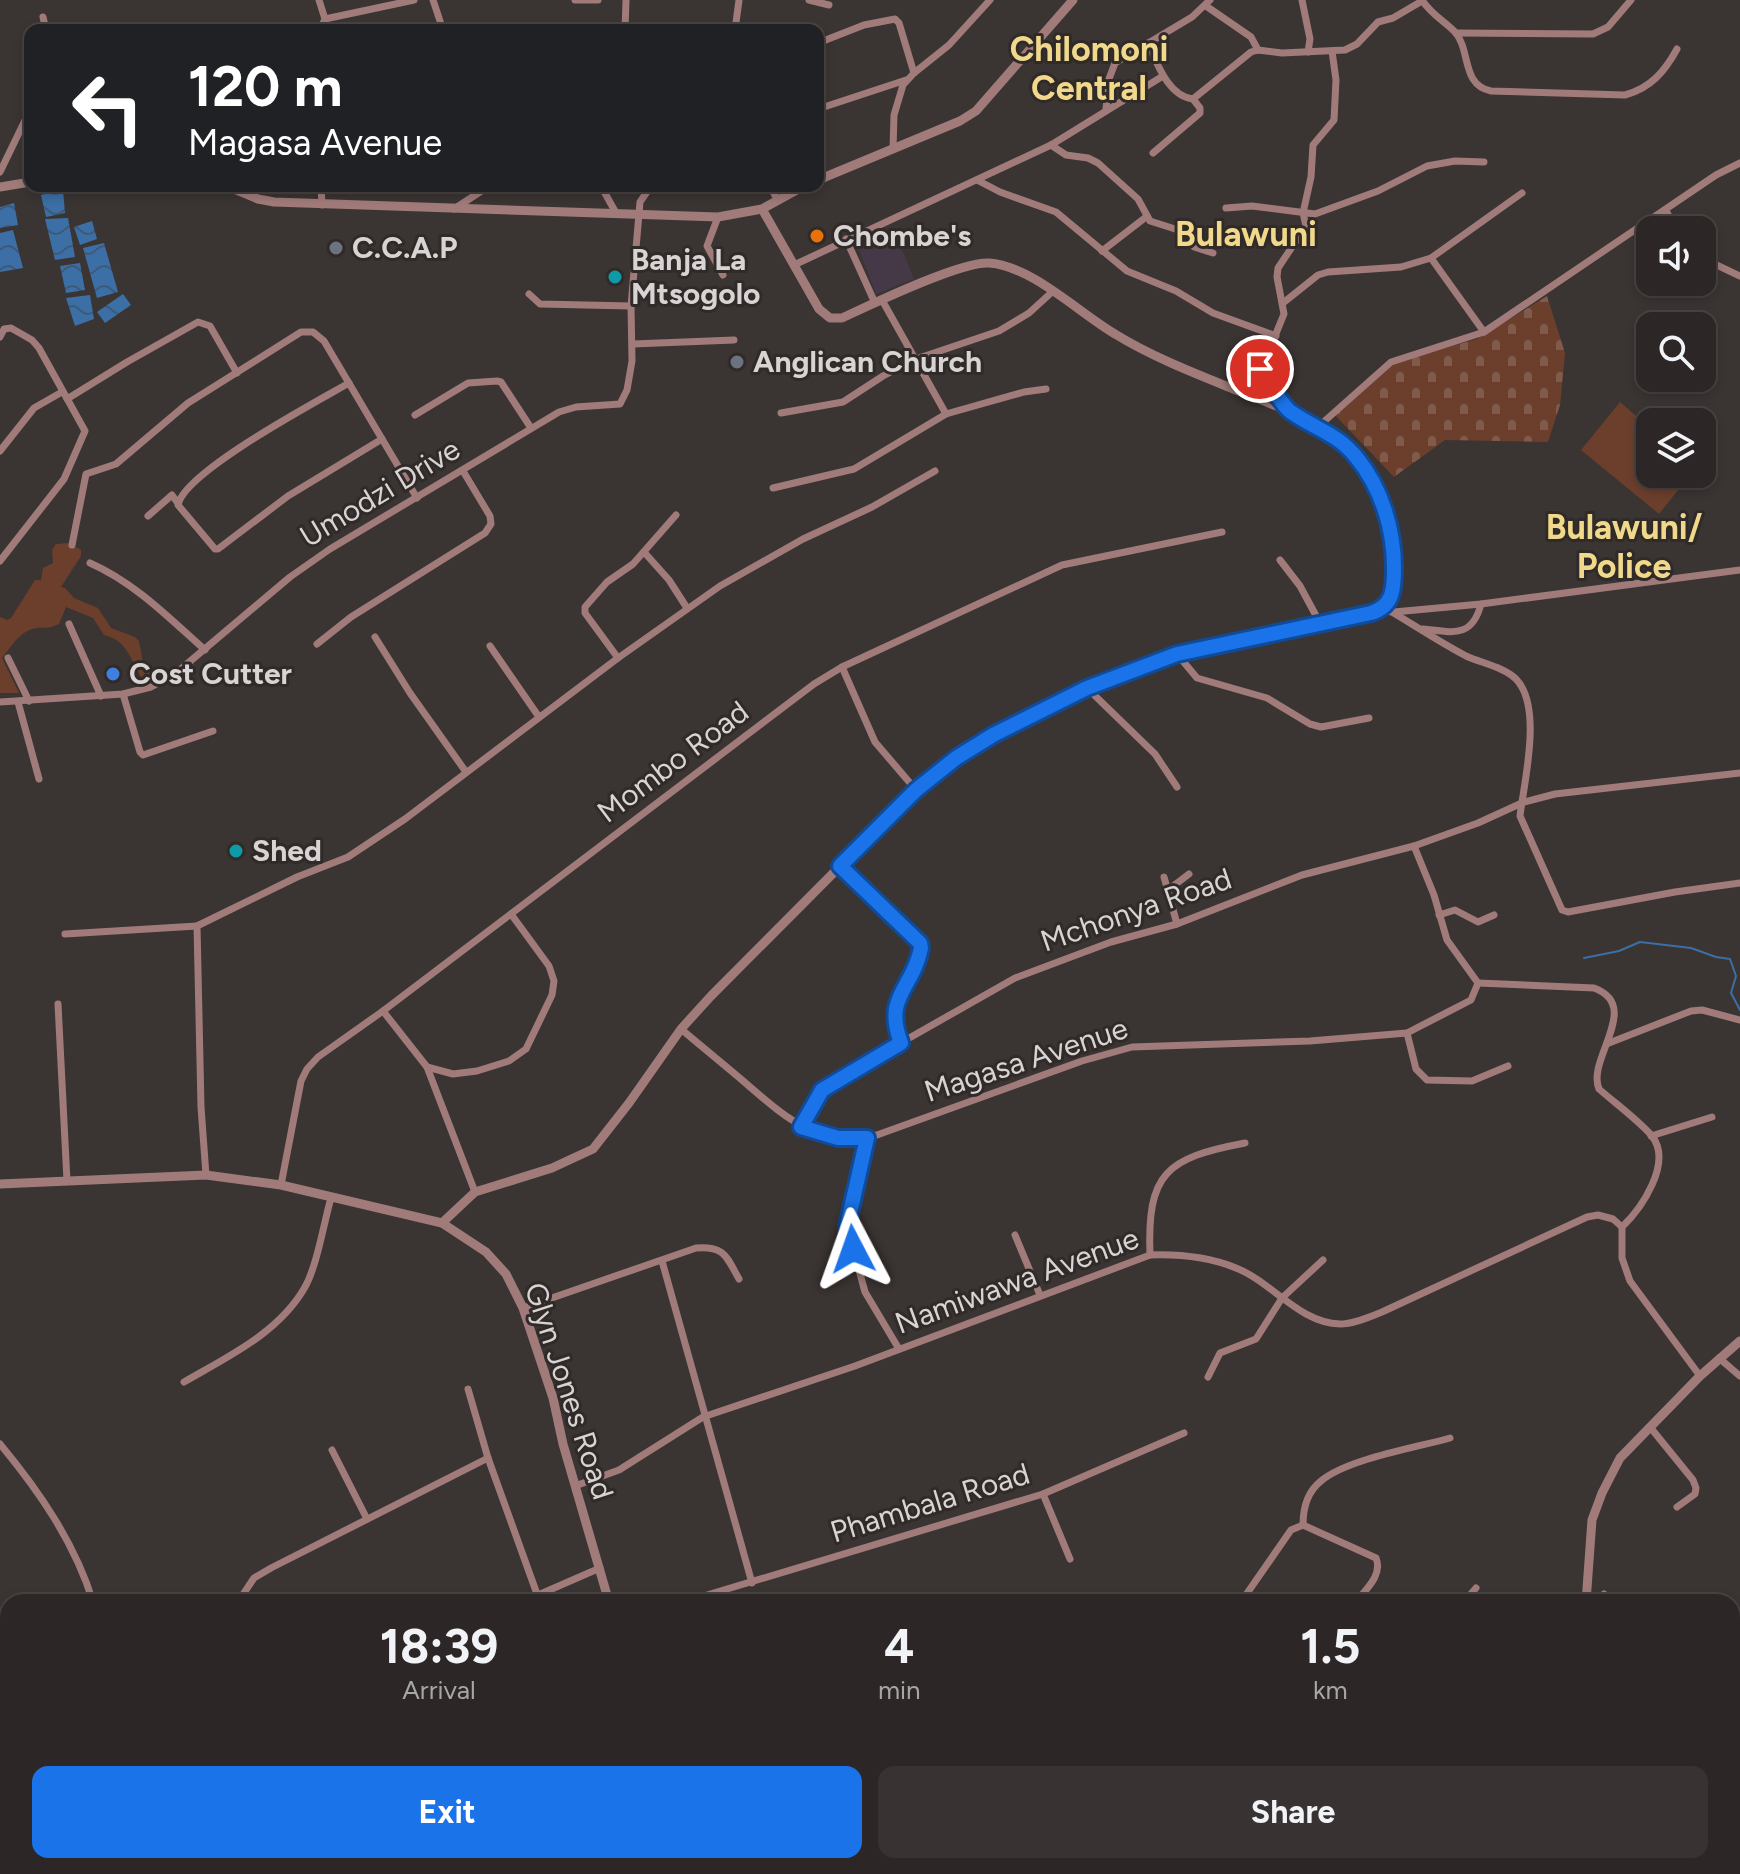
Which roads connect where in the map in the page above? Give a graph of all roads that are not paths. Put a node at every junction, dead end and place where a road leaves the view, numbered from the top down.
1 (319, 0) edge
2 (414, 0) edge
3 (433, 0) edge
4 (575, 0) edge
5 (598, 0) edge
6 (626, 0) edge
7 (739, 0) edge
8 (809, 0) edge
9 (990, 0) edge
10 (1073, 0) edge
11 (1302, 0) edge
12 (1422, 0) edge
13 (1631, 0) edge
14 (1208, 3) edge
15 (829, 5) dead end
16 (43, 17) dead end
17 (325, 19) junction
18 (45, 24) edge
19 (323, 24) edge
20 (441, 24) edge
21 (625, 24) edge
22 (736, 24) edge
23 (1456, 33) junction
24 (824, 41) edge
25 (1148, 43) junction
26 (1677, 49) dead end
27 (1258, 50) junction
28 (1332, 51) junction
29 (1308, 52) junction
30 (911, 76) junction
31 (1163, 76) junction
32 (1193, 99) junction
33 (824, 107) edge
34 (1106, 109) junction
35 (24, 122) edge
36 (1051, 145) junction
37 (893, 149) junction
38 (1153, 153) dead end
39 (1484, 162) dead end
40 (1740, 163) edge
41 (0, 172) edge
42 (824, 178) edge
43 (977, 180) junction
44 (24, 183) edge
45 (0, 187) edge
46 (242, 192) edge
47 (321, 192) edge
48 (480, 192) edge
49 (604, 192) edge
50 (646, 192) edge
51 (773, 192) edge
52 (792, 192) edge
53 (1522, 193) dead end
54 (777, 199) junction
55 (322, 205) junction
56 (1226, 208) dead end
57 (453, 209) junction
58 (762, 209) junction
59 (1666, 210) junction
60 (616, 213) junction
61 (1303, 213) junction
62 (640, 214) junction
63 (1669, 216) edge
64 (718, 217) junction
65 (1146, 217) junction
66 (846, 239) junction
67 (1102, 251) junction
68 (1213, 253) dead end
69 (1431, 258) junction
70 (794, 265) junction
71 (1716, 265) edge
72 (723, 275) dead end
73 (1740, 276) edge
74 (1052, 292) junction
75 (529, 294) dead end
76 (879, 301) junction
77 (1283, 303) junction
78 (631, 306) junction
79 (1484, 332) junction
80 (1276, 336) junction
81 (0, 337) edge
82 (734, 340) dead end
83 (633, 344) junction
84 (916, 359) junction
85 (237, 373) junction
86 (349, 383) junction
87 (1046, 389) dead end
88 (65, 395) junction
89 (1289, 411) junction
90 (781, 413) dead end
91 (946, 414) junction
92 (415, 415) dead end
93 (1319, 426) junction
94 (531, 428) junction
95 (382, 439) junction
96 (0, 451) edge
97 (463, 471) junction
98 (935, 471) dead end
99 (773, 488) dead end
100 (417, 498) junction
101 (177, 502) junction
102 (676, 515) dead end
103 (148, 516) dead end
104 (1222, 532) dead end
105 (72, 545) dead end
106 (644, 552) junction
107 (1280, 560) dead end
108 (0, 561) edge
109 (90, 563) dead end
110 (1740, 570) edge
111 (1481, 604) junction
112 (687, 608) junction
113 (1381, 610) junction
114 (1392, 612) junction
115 (1320, 623) junction
116 (69, 624) dead end
117 (1420, 629) junction
118 (375, 637) dead end
119 (317, 644) dead end
120 (490, 646) dead end
121 (205, 650) junction
122 (1177, 654) junction
123 (8, 658) dead end
124 (618, 658) junction
125 (842, 667) junction
126 (1087, 688) junction
127 (123, 694) junction
128 (101, 696) junction
129 (29, 701) junction
130 (0, 702) edge
131 (18, 702) junction
132 (539, 717) junction
133 (1369, 718) dead end
134 (213, 731) dead end
135 (466, 772) junction
136 (1740, 773) edge
137 (39, 779) dead end
138 (1177, 787) dead end
139 (916, 790) junction
140 (1524, 802) junction
141 (1414, 846) junction
142 (840, 866) junction
143 (1189, 874) dead end
144 (1164, 877) dead end
145 (1740, 883) edge
146 (1168, 890) junction
147 (511, 914) junction
148 (1439, 915) junction
149 (1494, 915) dead end
150 (1177, 924) junction
151 (197, 926) junction
152 (65, 934) dead end
153 (1478, 983) junction
154 (58, 1004) dead end
155 (383, 1011) junction
156 (1740, 1020) edge
157 (681, 1029) junction
158 (1407, 1033) junction
159 (901, 1043) junction
160 (1609, 1043) junction
161 (1508, 1066) dead end
162 (427, 1067) junction
163 (1712, 1117) dead end
164 (801, 1127) junction
165 (1651, 1136) junction
166 (867, 1138) junction
167 (1245, 1143) dead end
168 (206, 1175) junction
169 (67, 1181) junction
170 (0, 1184) edge
171 (281, 1185) junction
172 (475, 1192) junction
173 (331, 1198) junction
174 (442, 1223) junction
175 (1622, 1227) junction
176 (1015, 1235) dead end
177 (1150, 1255) junction
178 (1323, 1260) dead end
179 (662, 1261) junction
180 (739, 1279) dead end
181 (1040, 1295) junction
182 (1282, 1298) junction
183 (523, 1308) junction
184 (1740, 1341) edge
185 (899, 1349) junction
186 (1719, 1358) junction
187 (1700, 1376) junction
188 (1740, 1376) edge
189 (1208, 1377) dead end
190 (184, 1382) dead end
191 (468, 1389) dead end
192 (703, 1417) junction
193 (1650, 1427) junction
194 (1184, 1433) dead end
195 (1450, 1438) dead end
196 (0, 1444) edge
197 (332, 1450) dead end
198 (488, 1458) junction
199 (575, 1486) junction
200 (1043, 1494) junction
201 (1677, 1507) dead end
202 (367, 1519) junction
203 (1303, 1525) junction
204 (1070, 1559) dead end
205 (600, 1568) junction
206 (752, 1583) junction
207 (1476, 1588) dead end
208 (90, 1594) edge
209 (243, 1594) edge
210 (537, 1594) joint
211 (607, 1594) edge
212 (713, 1594) edge
213 (1247, 1594) edge
214 (1362, 1594) edge
215 (1471, 1594) edge
216 (1586, 1594) edge

1 - 17 street
2 - 17 street
3 - 20 street
4 - 5 street
6 - 21 street
7 - 22 street
8 - 15 street
9 - 30 street
10 - 37 street
11 - 29 street
12 - 23 street
12 - 28 street
13 - 23 street
14 - 25 street
14 - 27 street
16 - 18 street
17 - 19 street
23 - 26 street
24 - 30 street
25 - 31 street
25 - 34 street
27 - 29 street
27 - 32 street
28 - 29 street
28 - 61 street
30 - 33 street
30 - 37 street
31 - 32 street
31 - 34 street
32 - 38 street
34 - 36 street
35 - 41 street
36 - 43 street
36 - 65 street
37 - 42 street
39 - 61 street
40 - 59 street
43 - 66 street
43 - 67 street
44 - 45 street
46 - 55 street
47 - 55 street
48 - 57 street
49 - 60 street
50 - 62 street, Umodzi Drive
51 - 54 street
52 - 54 street
53 - 69 street
54 - 58 street
55 - 57 street
56 - 61 street
57 - 60 street
58 - 64 street
58 - 70 street
59 - 63 street
59 - 79 street
60 - 62 street
61 - 77 street
62 - 64 street
62 - 78 street, Umodzi Drive
64 - 72 street
65 - 67 street
65 - 68 street
66 - 70 street
66 - 76 street
67 - 80 street
69 - 77 street
69 - 79 street
70 - 76 street
71 - 73 street
74 - 76 street
74 - 84 street
74 - 89 street
75 - 78 street
76 - 84 street
77 - 80 street
78 - 83 street, Umodzi Drive
79 - 93 street
80 - 89 street
81 - 88 street
82 - 83 street
83 - 94 street, Umodzi Drive
84 - 90 street
84 - 91 street
85 - 86 street
85 - 88 street
85 - 105 street
86 - 95 street
86 - 101 street
87 - 91 street
88 - 96 street
88 - 108 street
89 - 93 street
91 - 99 street
92 - 94 street
93 - 113 street
94 - 97 street, Umodzi Drive
95 - 100 street
95 - 101 street
97 - 100 street, Umodzi Drive
97 - 119 street
98 - 112 street
100 - 121 street, Umodzi Drive
101 - 103 street
102 - 106 street
104 - 125 street, Mombo Road
106 - 112 street
106 - 124 street
107 - 115 street
109 - 121 street
110 - 111 street
111 - 114 street
111 - 117 street
112 - 124 street
113 - 114 street
113 - 115 street
114 - 117 street
115 - 122 street
116 - 128 street
117 - 140 street
118 - 135 street
120 - 132 street
121 - 127 street, Umodzi Drive
122 - 126 street
122 - 133 street
123 - 129 street
124 - 132 street
125 - 139 street
125 - 147 street, Mombo Road
126 - 138 street
126 - 139 street
127 - 128 street, Umodzi Drive
127 - 134 street
128 - 129 street, Umodzi Drive
129 - 131 street, Umodzi Drive
130 - 131 street, Umodzi Drive
131 - 137 street
132 - 135 street
135 - 151 street
136 - 140 street, Mchonya Road
139 - 142 street
140 - 141 street, Mchonya Road
140 - 145 street
141 - 148 street
141 - 150 street, Mchonya Road
142 - 157 street
142 - 159 street
143 - 146 street
144 - 146 street
146 - 150 street
147 - 155 street, Mombo Road
147 - 162 street
148 - 149 street
148 - 153 street
150 - 159 street, Mchonya Road
151 - 152 street
151 - 168 street
153 - 158 street, Magasa Avenue
153 - 160 street
154 - 169 street
155 - 162 street
155 - 171 street, Mombo Road
156 - 160 street
157 - 164 street, Magasa Avenue
157 - 172 street
158 - 161 street
158 - 166 street, Magasa Avenue
159 - 164 street, Mchonya Road
160 - 165 street
162 - 172 street
163 - 165 street
164 - 166 street, Magasa Avenue
165 - 175 street
166 - 185 street
167 - 177 street
168 - 169 street
168 - 171 street
169 - 170 street
171 - 173 street
172 - 174 street
173 - 174 street
173 - 190 street
174 - 183 street, Glyn Jones Road
175 - 182 street, Namiwawa Avenue
175 - 187 street
176 - 181 street
177 - 181 street, Namiwawa Avenue
177 - 182 street, Namiwawa Avenue
178 - 182 street
179 - 180 street
179 - 183 street
179 - 192 street
181 - 185 street, Namiwawa Avenue
182 - 189 street
183 - 199 street, Glyn Jones Road
184 - 186 street
185 - 192 street, Namiwawa Avenue
186 - 187 street
186 - 188 street
187 - 193 street
191 - 198 street
192 - 199 street, Namiwawa Avenue
192 - 206 street
193 - 201 street
193 - 216 street
194 - 200 street, Phambala Road
195 - 203 street
196 - 208 street
197 - 202 street
198 - 202 street
198 - 210 street
199 - 205 street, Glyn Jones Road
200 - 204 street
200 - 206 street, Phambala Road
202 - 209 street
203 - 213 street
203 - 214 street
205 - 210 street
205 - 211 street, Glyn Jones Road
206 - 212 street, Phambala Road
207 - 215 street

